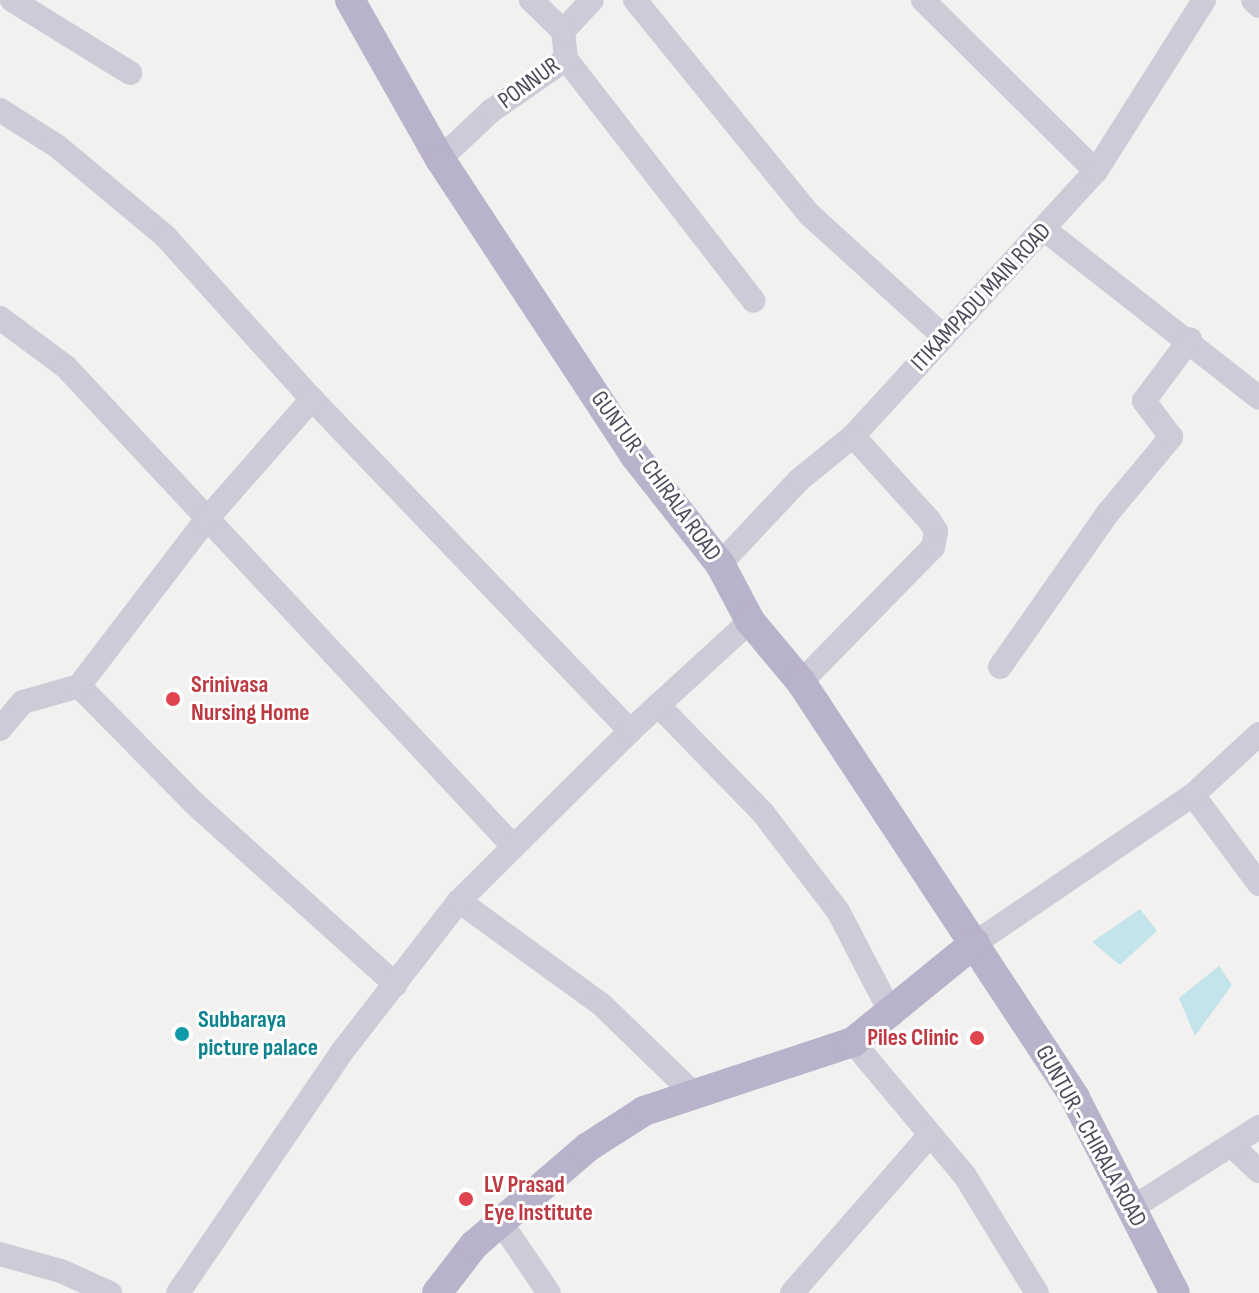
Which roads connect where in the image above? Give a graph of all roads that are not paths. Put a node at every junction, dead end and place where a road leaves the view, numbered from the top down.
1 (12, 0) edge
2 (350, 0) edge
3 (531, 0) edge
4 (592, 0) edge
5 (635, 0) edge
6 (923, 0) edge
7 (1175, 0) edge
8 (1253, 0) edge
9 (1259, 6) edge
10 (1197, 10) edge
11 (563, 31) junction
12 (566, 59) junction
13 (130, 73) dead end
14 (0, 110) edge
15 (440, 159) junction
16 (1096, 171) junction
17 (1045, 230) junction
18 (754, 301) dead end
19 (2, 324) edge
20 (943, 336) junction
21 (1190, 339) junction
22 (1257, 392) edge
23 (312, 399) junction
24 (853, 436) junction
25 (206, 520) junction
26 (720, 564) junction
27 (750, 621) junction
28 (1000, 667) dead end
29 (801, 682) junction
30 (79, 686) junction
31 (658, 705) junction
32 (0, 729) edge
33 (630, 731) junction
34 (1257, 742) edge
35 (1193, 795) junction
36 (513, 846) junction
37 (1259, 884) edge
38 (459, 901) junction
39 (975, 943) junction
40 (396, 985) junction
41 (892, 1015) junction
42 (853, 1042) junction
43 (693, 1093) junction
44 (1259, 1127) edge
45 (929, 1136) junction
46 (1231, 1145) junction
47 (1259, 1171) edge
48 (1132, 1208) junction
49 (500, 1221) junction
50 (0, 1254) edge
51 (110, 1293) edge
52 (178, 1293) edge
53 (437, 1293) edge
54 (549, 1293) edge
55 (792, 1293) edge
56 (1037, 1293) edge
57 (1175, 1293) edge

1 - 13 street
2 - 15 main road, GUNTUR - CHIRALA ROAD
3 - 11 street, PONNUR
4 - 11 street
5 - 20 street
6 - 16 street
7 - 10 street
8 - 9 street
10 - 16 street, ITIKAMPADU MAIN ROAD
11 - 12 street, PONNUR
12 - 15 street, PONNUR
12 - 18 street
14 - 23 street
15 - 26 main road, GUNTUR - CHIRALA ROAD
16 - 17 street, ITIKAMPADU MAIN ROAD
17 - 20 street, ITIKAMPADU MAIN ROAD
17 - 21 street
19 - 25 street
20 - 24 street, ITIKAMPADU MAIN ROAD
21 - 22 street
21 - 28 street
23 - 25 street
23 - 33 street
24 - 26 street, ITIKAMPADU MAIN ROAD
24 - 29 street
25 - 30 street
25 - 36 street
26 - 27 main road, GUNTUR - CHIRALA ROAD
27 - 29 main road, GUNTUR - CHIRALA ROAD
27 - 31 street
29 - 39 main road, GUNTUR - CHIRALA ROAD
30 - 32 street
30 - 40 street
31 - 33 street
31 - 41 street
33 - 36 street
34 - 35 street
35 - 37 street
35 - 39 street
36 - 38 street
38 - 40 street
38 - 43 street
39 - 41 main road
39 - 48 main road, GUNTUR - CHIRALA ROAD
40 - 52 street
41 - 42 main road
42 - 43 main road
42 - 45 street
43 - 49 main road
44 - 46 street
45 - 55 street
45 - 56 street
46 - 47 street
46 - 48 street
48 - 57 main road, GUNTUR - CHIRALA ROAD
49 - 53 main road
49 - 54 street
50 - 51 street

